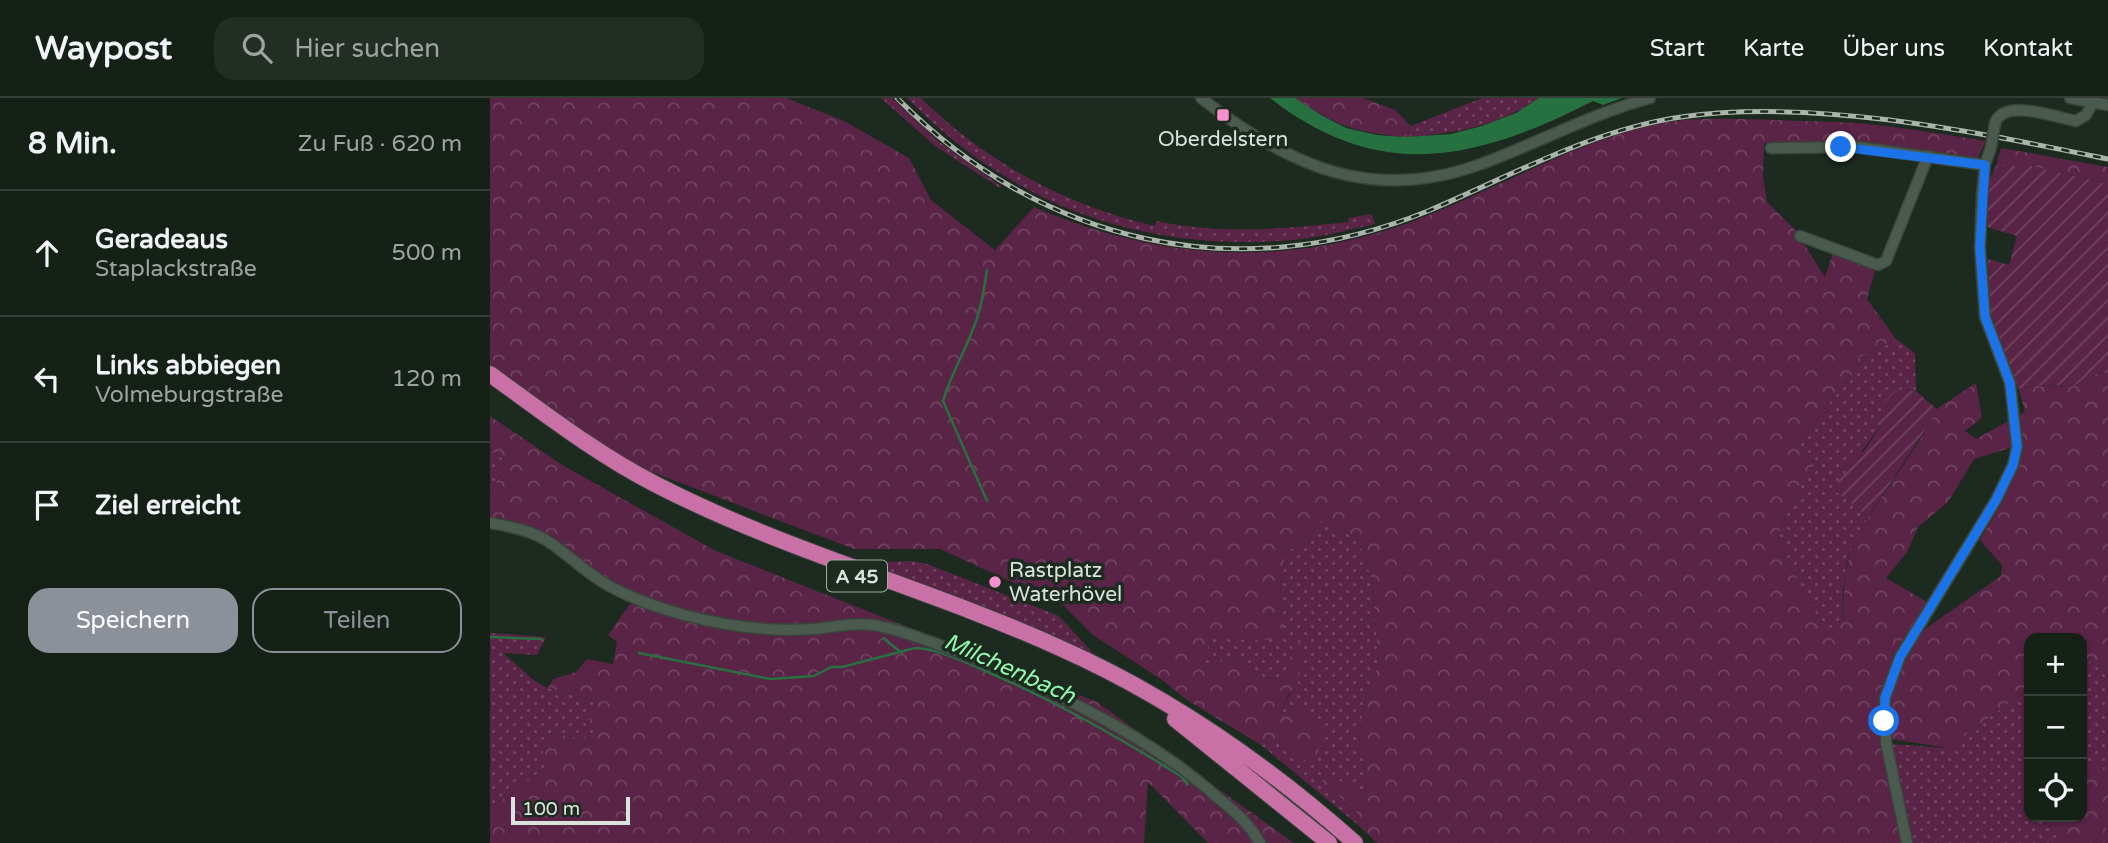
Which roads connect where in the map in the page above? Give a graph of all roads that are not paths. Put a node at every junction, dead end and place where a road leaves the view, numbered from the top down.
1 (1201, 98) edge
2 (1650, 98) edge
3 (2070, 98) edge
4 (2093, 102) junction
5 (2108, 105) edge
6 (1771, 148) dead end
7 (1928, 156) junction
8 (1985, 165) junction
9 (1800, 236) dead end
10 (490, 373) edge
11 (490, 384) edge
12 (490, 523) edge
13 (1231, 754) junction
14 (1256, 773) junction
15 (1260, 843) edge
16 (1329, 843) edge
17 (1356, 843) edge
18 (1907, 843) edge

1 - 2 street
3 - 4 street
4 - 5 street
4 - 8 street, bridge
6 - 7 street
7 - 8 street
7 - 9 street
8 - 18 street
10 - 13 highway, A 45
11 - 13 highway, A 45
12 - 15 street
13 - 14 highway, A 45
14 - 16 highway, A 45
14 - 17 highway, A 45

